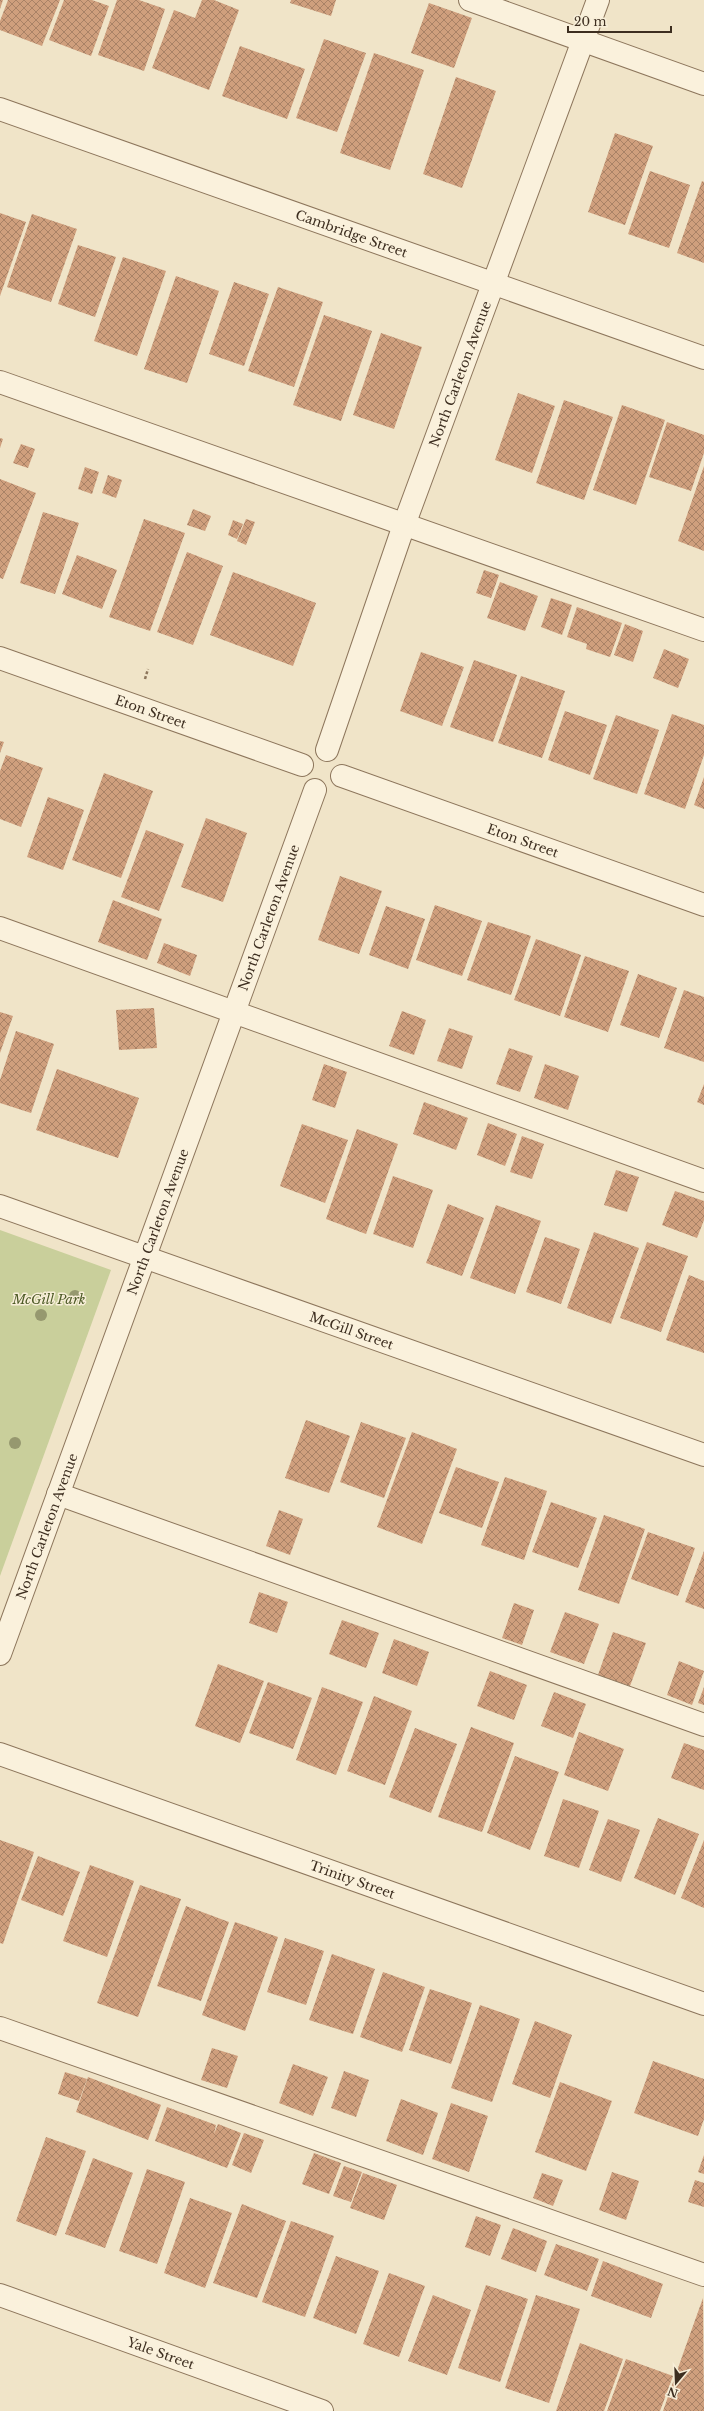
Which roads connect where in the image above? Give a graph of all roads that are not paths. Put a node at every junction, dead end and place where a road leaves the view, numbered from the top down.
1 (470, 0) edge
2 (598, 0) edge
3 (583, 40) junction
4 (704, 84) edge
5 (0, 109) edge
6 (494, 284) junction
7 (704, 358) edge
8 (0, 382) edge
9 (404, 525) junction
10 (704, 630) edge
11 (0, 658) edge
12 (327, 750) junction
13 (302, 765) junction
14 (342, 776) junction
15 (315, 790) junction
16 (704, 905) edge
17 (0, 928) edge
18 (233, 1012) junction
19 (704, 1181) edge
20 (0, 1206) edge
21 (144, 1257) junction
22 (704, 1455) edge
23 (58, 1494) junction
24 (0, 1654) edge
25 (704, 1725) edge
26 (0, 1754) edge
27 (704, 2004) edge
28 (0, 2028) edge
29 (704, 2275) edge
30 (0, 2295) edge
31 (322, 2411) edge

1 - 3 street
2 - 3 street, North Carleton Avenue
3 - 4 street
3 - 6 street, North Carleton Avenue
5 - 6 street, Cambridge Street
6 - 7 street, Cambridge Street
6 - 9 street, North Carleton Avenue
8 - 9 street
9 - 10 street
9 - 12 street, North Carleton Avenue
11 - 13 street, Eton Street
12 - 13 street
12 - 14 street
13 - 15 street
14 - 15 street
14 - 16 street, Eton Street
15 - 18 street, North Carleton Avenue
17 - 18 street
18 - 19 street
18 - 21 street, North Carleton Avenue
20 - 21 street, McGill Street
21 - 22 street, McGill Street
21 - 23 street, North Carleton Avenue
23 - 24 street, North Carleton Avenue
23 - 25 street
26 - 27 street, Trinity Street
28 - 29 street
30 - 31 street, Yale Street

